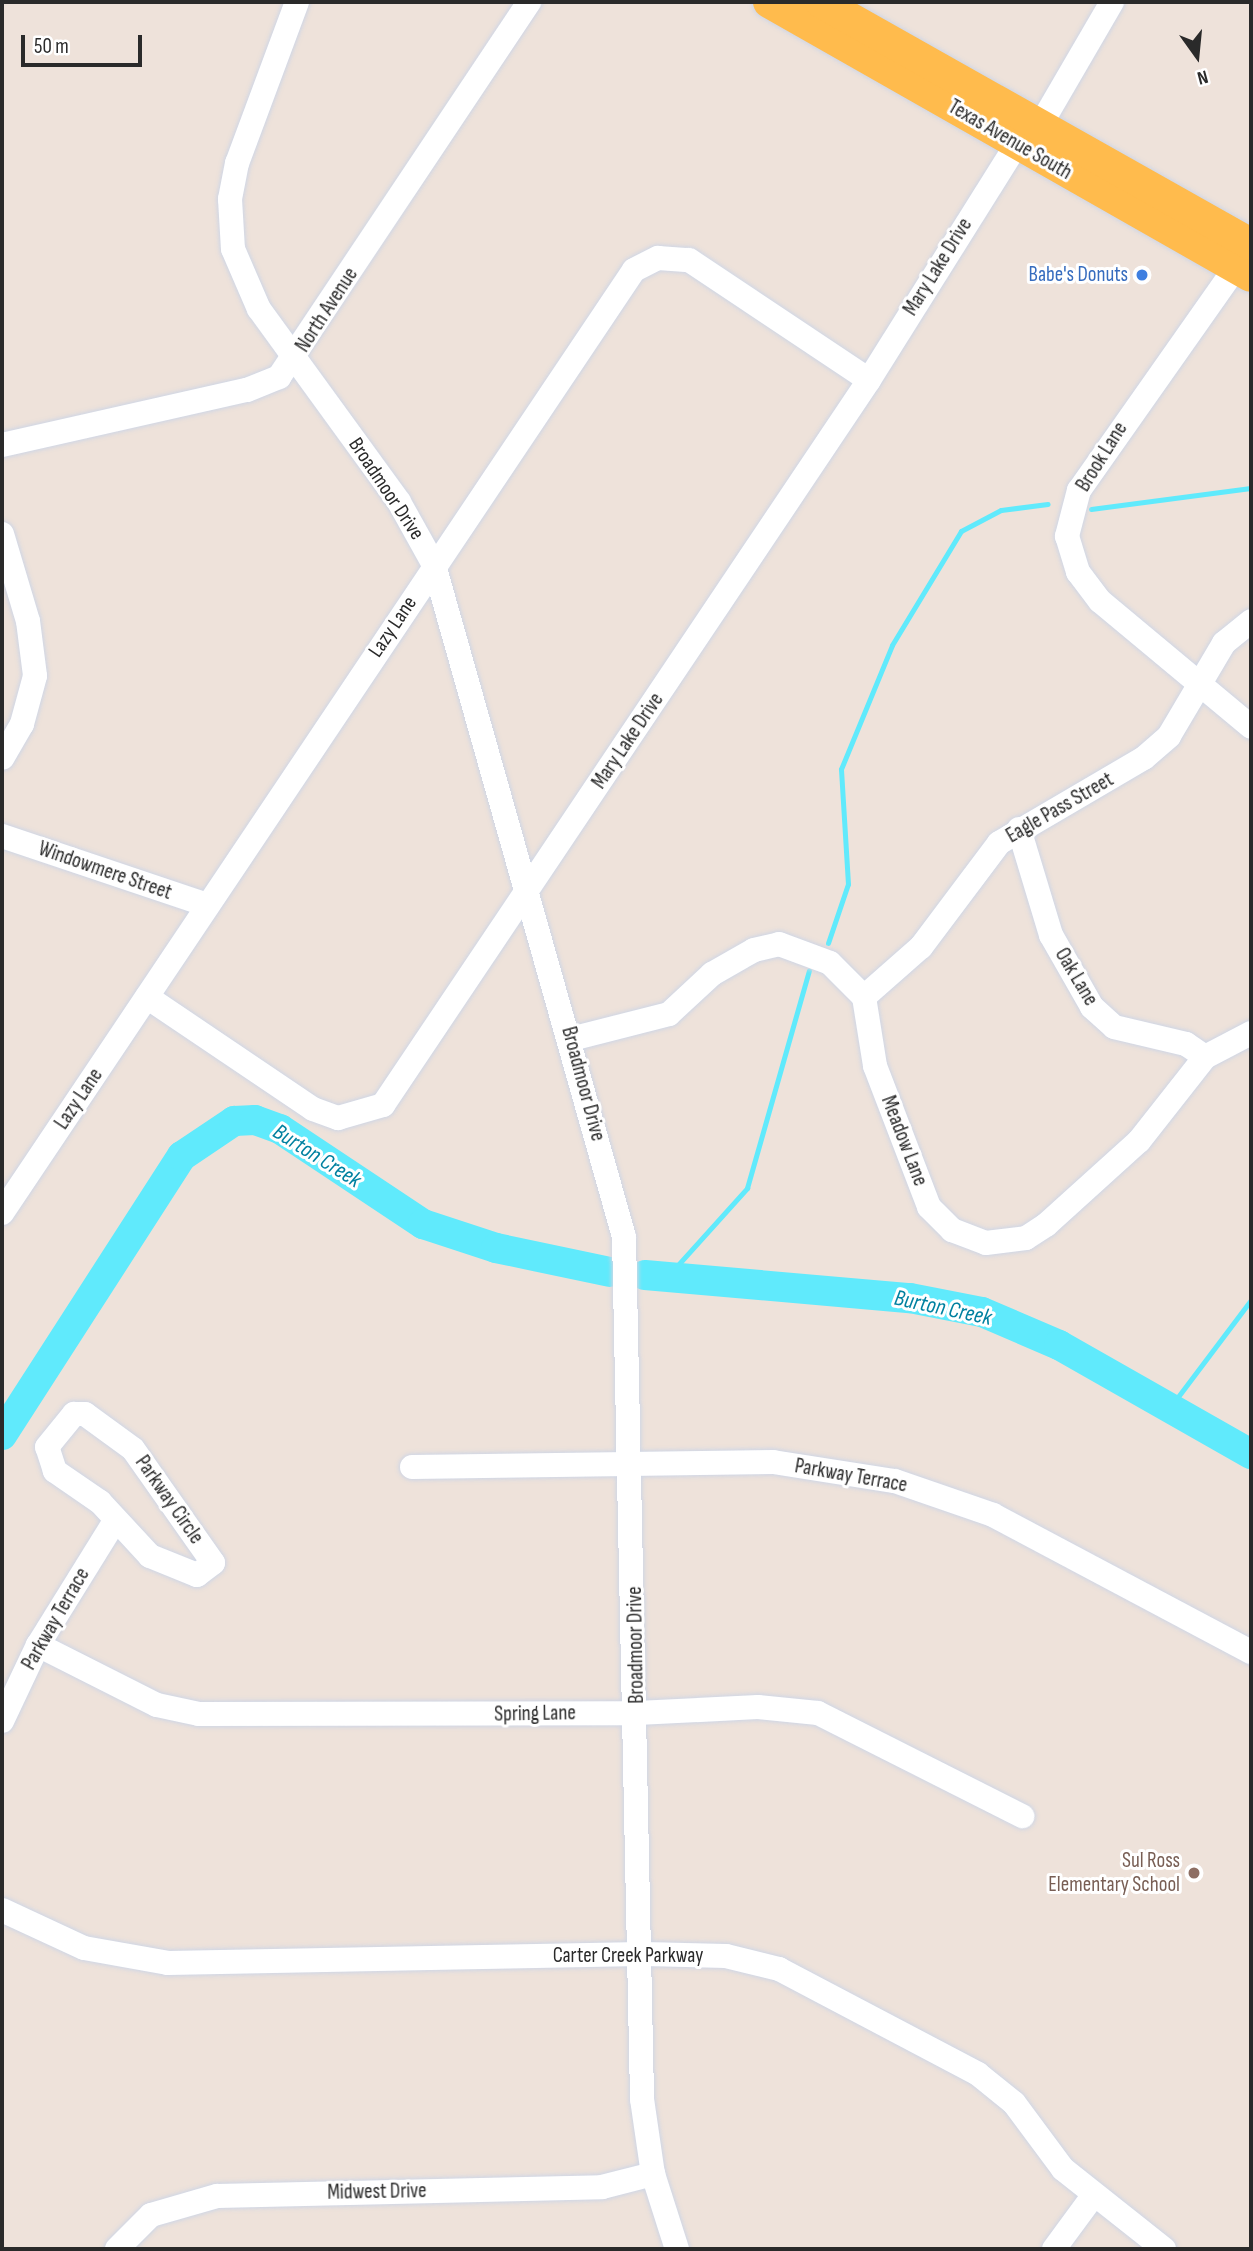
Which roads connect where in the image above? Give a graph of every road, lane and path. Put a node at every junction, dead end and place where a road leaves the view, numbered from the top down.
1 (297, 2) edge
2 (528, 2) edge
3 (769, 2) edge
4 (1112, 2) edge
5 (832, 4) edge
6 (1029, 134) junction
7 (1246, 262) edge
8 (293, 361) junction
9 (869, 380) junction
10 (2, 445) edge
11 (2, 534) edge
12 (434, 565) junction
13 (1251, 621) edge
14 (1197, 681) junction
15 (1251, 727) edge
16 (2, 758) edge
17 (1019, 829) junction
18 (2, 836) edge
19 (528, 891) junction
20 (207, 905) junction
21 (147, 997) junction
22 (864, 997) junction
23 (1251, 1033) edge
24 (571, 1039) junction
25 (1205, 1057) junction
26 (2, 1213) edge
27 (631, 1462) junction
28 (412, 1467) dead end
29 (115, 1521) junction
30 (38, 1645) junction
31 (1251, 1652) edge
32 (637, 1713) junction
33 (2, 1721) edge
34 (1022, 1816) dead end
35 (2, 1910) edge
36 (641, 1954) junction
37 (653, 2174) junction
38 (1093, 2196) junction
39 (117, 2249) edge
40 (677, 2249) edge
41 (1054, 2249) edge
42 (1164, 2249) edge

1 - 8 street, Broadmoor Drive
2 - 8 street, North Avenue
3 - 6 main road, Texas Avenue South
4 - 6 street, Mary Lake Drive
5 - 6 main road, Texas Avenue South
6 - 7 main road, Texas Avenue South
6 - 9 street, Mary Lake Drive
7 - 14 street, Brook Lane
8 - 10 street, North Avenue
8 - 12 street, Broadmoor Drive
9 - 12 street, Lazy Lane
9 - 19 street, Mary Lake Drive
11 - 16 street
12 - 19 street, Broadmoor Drive
12 - 20 street, Lazy Lane
13 - 14 street, Eagle Pass Street
14 - 15 street, Brook Lane
14 - 17 street, Eagle Pass Street
17 - 22 street, Eagle Pass Street
17 - 25 street, Oak Lane
18 - 20 street, Windowmere Street
19 - 21 street, Mary Lake Drive
19 - 24 street, Broadmoor Drive
20 - 21 street, Lazy Lane
21 - 26 street, Lazy Lane
22 - 24 street
22 - 25 street, Meadow Lane
23 - 25 street, Meadow Lane
24 - 27 street, Broadmoor Drive
27 - 28 street, Parkway Terrace
27 - 31 street, Parkway Terrace
27 - 32 street, Broadmoor Drive
29 - 29 street, Parkway Circle
29 - 30 street, Parkway Terrace
30 - 32 street, Spring Lane
30 - 33 street, Parkway Terrace
32 - 34 street, Spring Lane
32 - 36 street, Broadmoor Drive
35 - 36 street, Carter Creek Parkway
36 - 37 street, Broadmoor Drive
36 - 38 street, Carter Creek Parkway
37 - 39 street, Midwest Drive
37 - 40 street, Broadmoor Drive
38 - 41 street
38 - 42 street, Carter Creek Parkway

